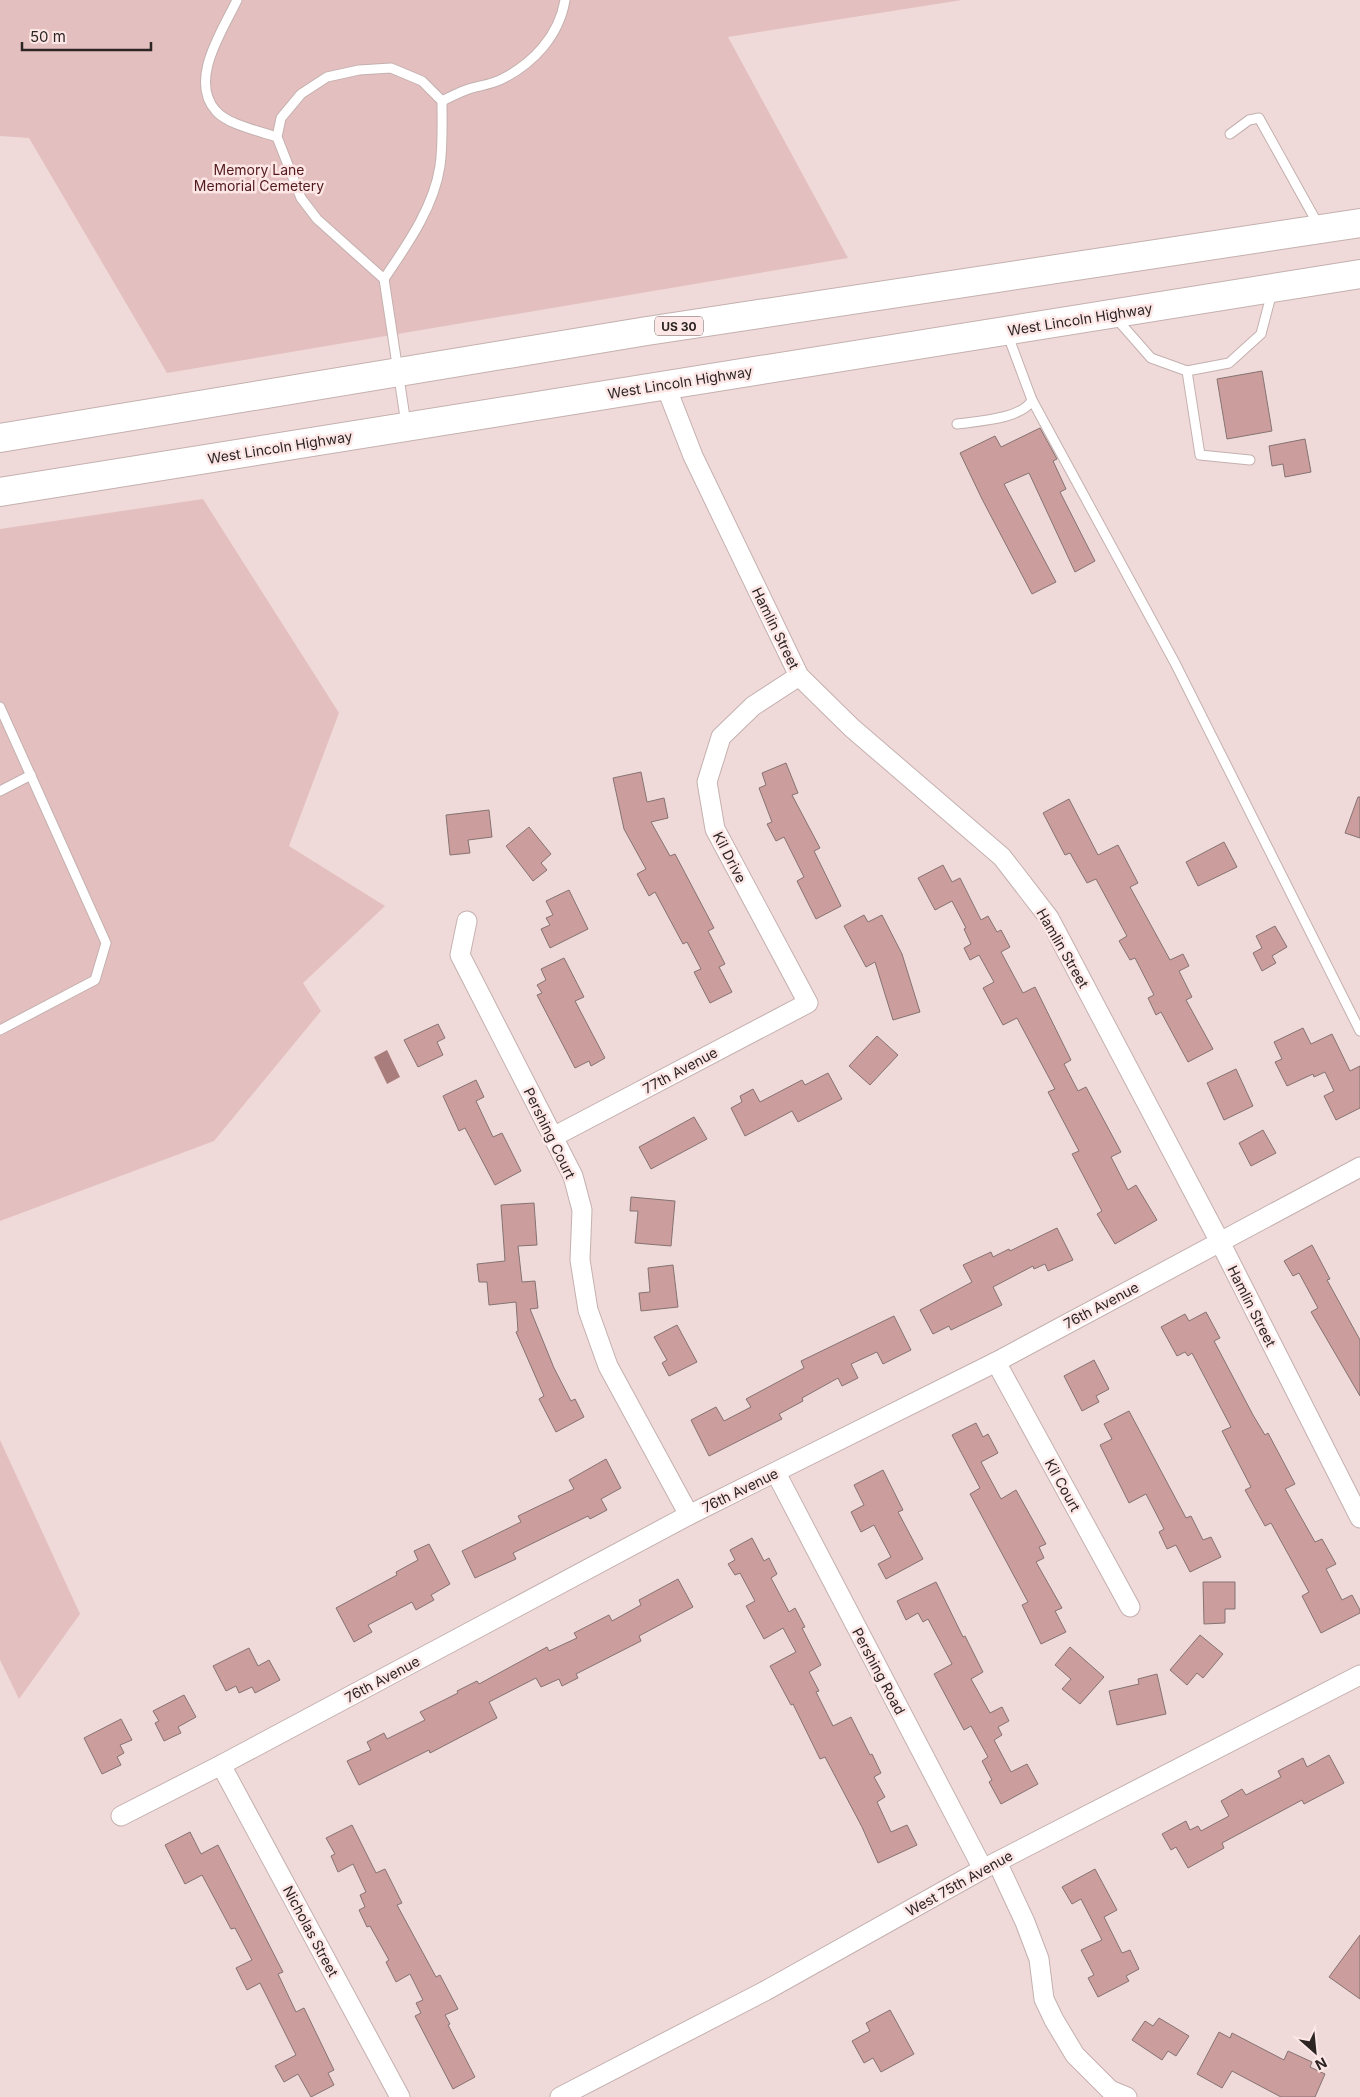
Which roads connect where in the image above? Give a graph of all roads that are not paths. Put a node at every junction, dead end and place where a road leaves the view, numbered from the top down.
1 (237, 0) edge
2 (565, 0) edge
3 (442, 101) junction
4 (1230, 134) dead end
5 (277, 137) junction
6 (1360, 223) edge
7 (1321, 229) junction
8 (1360, 274) edge
9 (384, 279) junction
10 (1273, 288) junction
11 (1111, 314) junction
12 (1006, 330) junction
13 (1187, 371) junction
14 (397, 372) junction
15 (665, 384) junction
16 (1032, 400) junction
17 (957, 424) dead end
18 (406, 426) junction
19 (0, 438) edge
20 (1250, 460) dead end
21 (0, 492) edge
22 (799, 676) junction
23 (0, 707) edge
24 (30, 775) junction
25 (0, 791) edge
26 (467, 921) dead end
27 (808, 1003) joint
28 (0, 1030) edge
29 (1360, 1031) edge
30 (553, 1137) junction
31 (1360, 1166) edge
32 (1220, 1242) junction
33 (996, 1362) junction
34 (776, 1473) junction
35 (689, 1515) junction
36 (1360, 1518) edge
37 (1130, 1608) dead end
38 (1360, 1675) edge
39 (221, 1765) junction
40 (121, 1816) dead end
41 (990, 1866) junction
42 (400, 2097) edge
43 (560, 2097) edge
44 (1127, 2097) edge

1 - 5 lane
2 - 3 lane
3 - 5 lane
3 - 9 lane
4 - 7 lane
5 - 9 lane
6 - 7 main road, US 30
7 - 14 main road, US 30
8 - 10 main road, West Lincoln Highway
9 - 14 lane
10 - 11 main road, West Lincoln Highway
10 - 13 lane
11 - 12 main road, West Lincoln Highway
11 - 13 lane
12 - 15 main road, West Lincoln Highway
12 - 16 lane
13 - 20 lane
14 - 18 lane
14 - 19 main road, US 30
15 - 18 main road, West Lincoln Highway
15 - 22 street, Hamlin Street
16 - 17 lane
16 - 29 lane
18 - 21 main road, West Lincoln Highway
22 - 27 street, Kil Drive
22 - 32 street, Hamlin Street
23 - 24 lane
24 - 25 lane
24 - 28 lane
26 - 30 street, Pershing Court
27 - 30 street, 77th Avenue
30 - 35 street, Pershing Court
31 - 32 street, 76th Avenue
32 - 33 street, 76th Avenue
32 - 36 street, Hamlin Street
33 - 34 street, 76th Avenue
33 - 37 street, Kil Court
34 - 35 street, 76th Avenue
34 - 41 street, Pershing Road
35 - 39 street, 76th Avenue
38 - 41 street, West 75th Avenue
39 - 40 street, 76th Avenue
39 - 42 street, Nicholas Street
41 - 43 street, West 75th Avenue
41 - 44 street, Pershing Road

